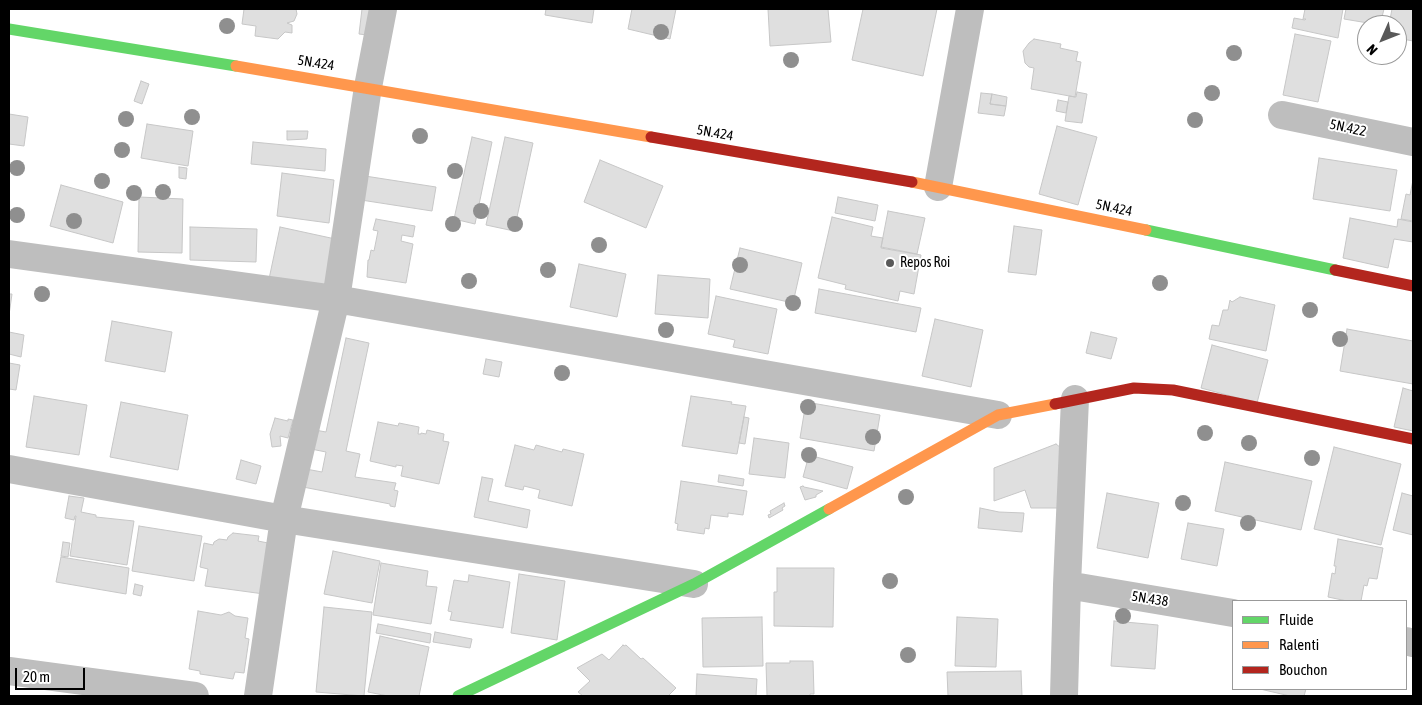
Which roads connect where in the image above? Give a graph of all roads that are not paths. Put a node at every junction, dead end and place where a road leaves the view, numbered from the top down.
1 (383, 9) edge
2 (970, 9) edge
3 (9, 29) edge
4 (368, 87) junction
5 (1282, 115) dead end
6 (1413, 142) edge
7 (938, 187) junction
8 (9, 254) edge
9 (1413, 286) edge
10 (336, 299) junction
11 (1075, 399) junction
12 (998, 415) junction
13 (1413, 439) edge
14 (9, 469) edge
15 (284, 519) junction
16 (694, 584) junction
17 (1067, 585) junction
18 (1232, 613) edge
19 (9, 671) edge
20 (195, 696) edge
21 (258, 696) edge
22 (458, 696) edge
23 (1064, 696) edge

1 - 4 street
2 - 7 street
3 - 4 street, 5N.424
4 - 7 street, 5N.424
4 - 10 street
5 - 6 street, 5N.422
7 - 9 street, 5N.424
8 - 10 street
10 - 12 street
10 - 15 street
11 - 12 street
11 - 13 street
11 - 17 street
12 - 16 street
14 - 15 street
15 - 16 street
15 - 21 street
16 - 22 street
17 - 18 street, 5N.438
17 - 23 street
19 - 20 street

